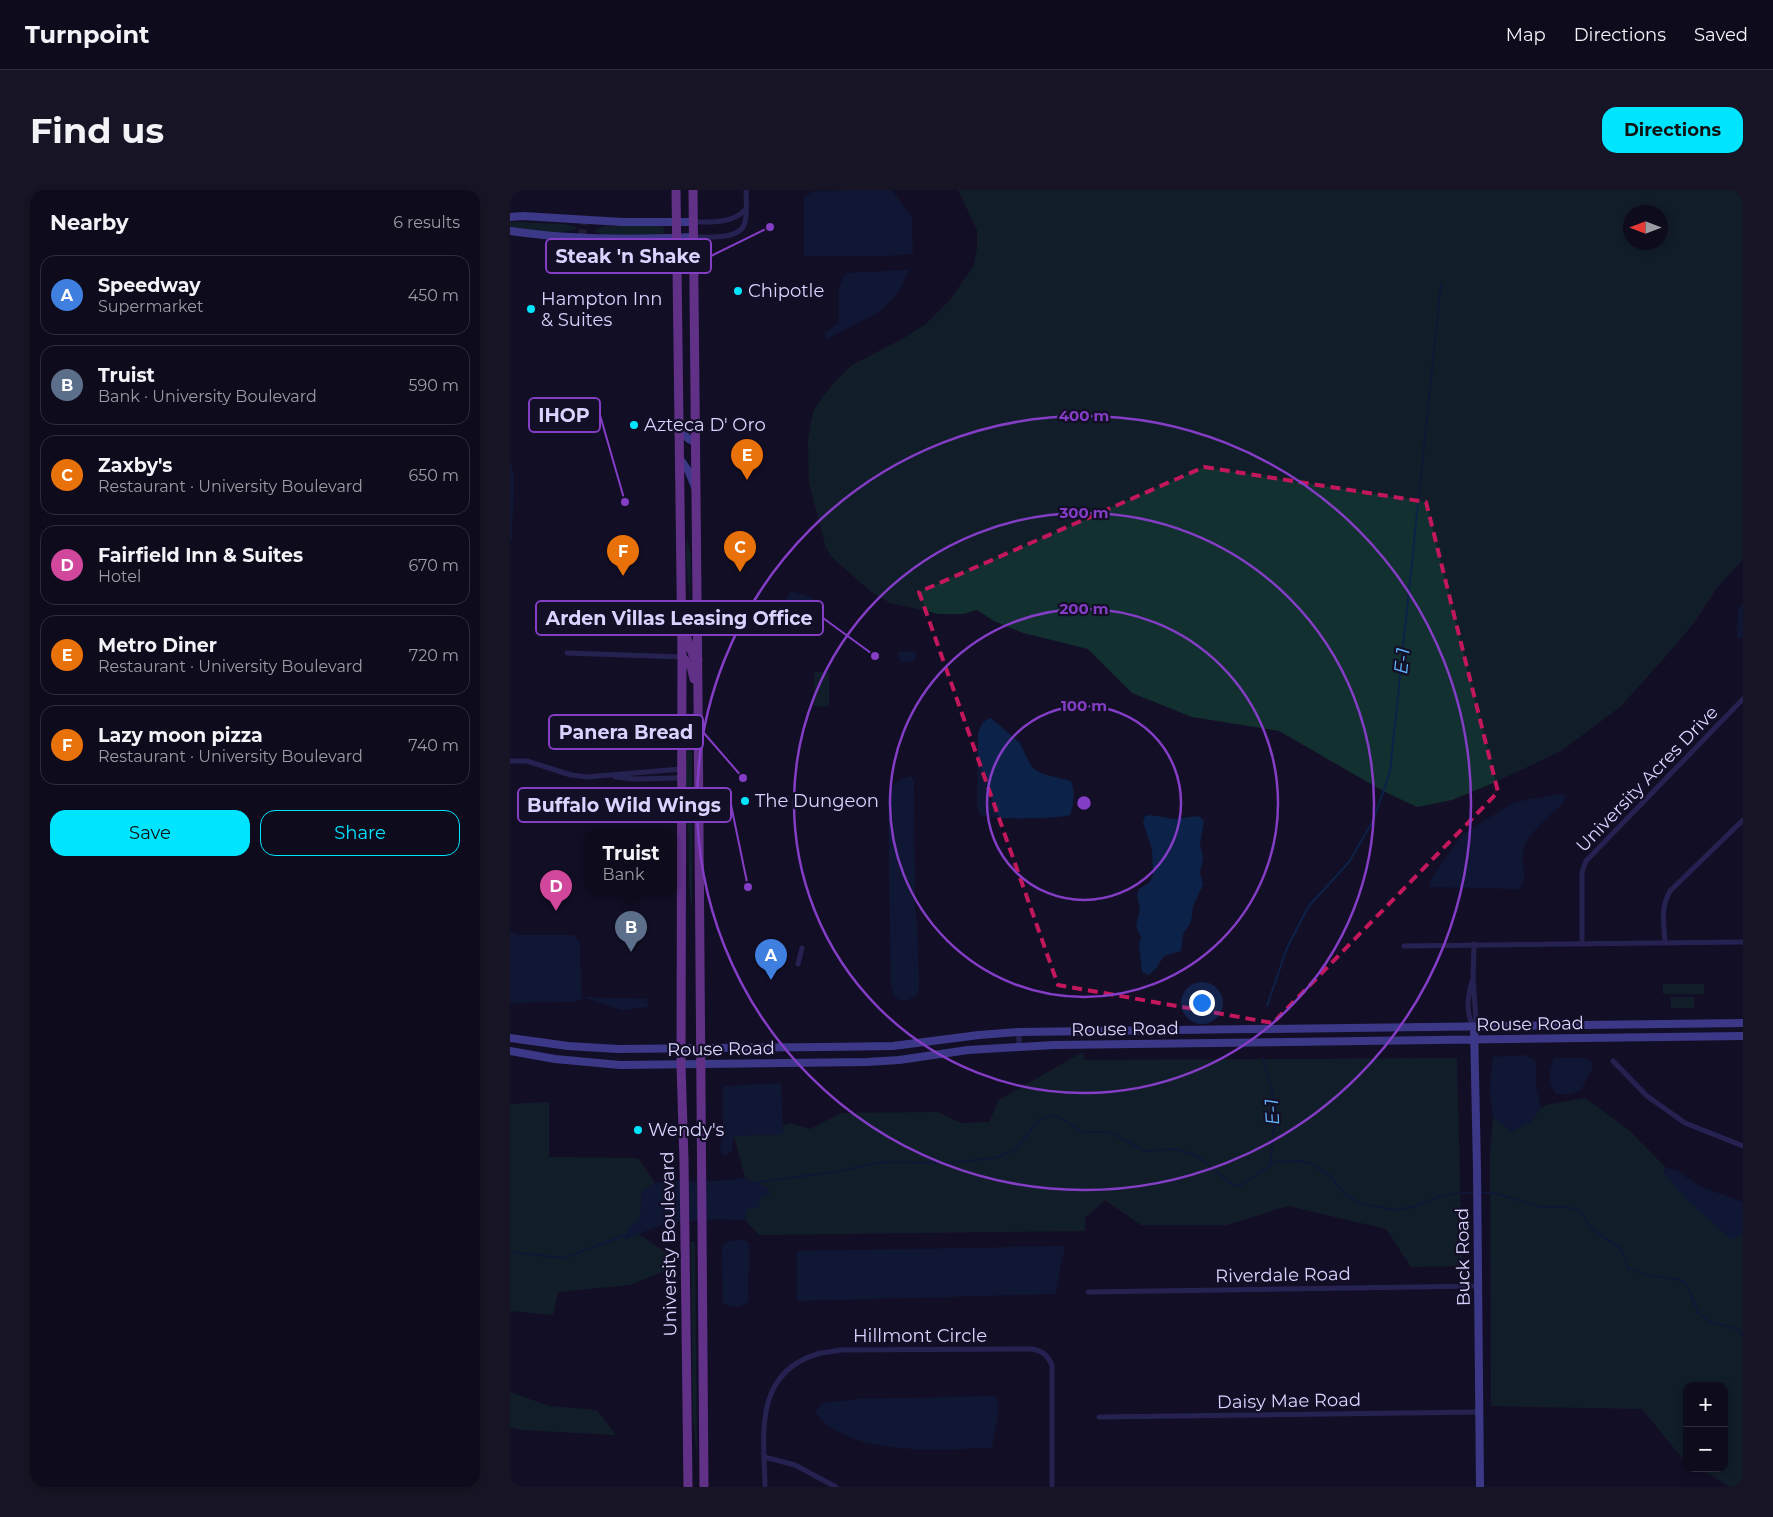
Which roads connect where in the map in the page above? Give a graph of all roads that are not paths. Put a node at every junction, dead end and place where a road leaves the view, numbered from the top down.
1 (676, 190) edge
2 (692, 190) edge
3 (746, 190) edge
4 (745, 210) junction
5 (510, 217) edge
6 (677, 221) junction
7 (693, 222) junction
8 (510, 231) edge
9 (693, 237) junction
10 (677, 238) junction
11 (680, 423) junction
12 (696, 442) junction
13 (680, 459) junction
14 (696, 492) junction
15 (682, 620) junction
16 (567, 653) dead end
17 (682, 657) junction
18 (698, 660) junction
19 (698, 699) junction
20 (1743, 699) edge
21 (510, 761) edge
22 (681, 774) junction
23 (607, 776) junction
24 (1743, 820) edge
25 (1665, 942) junction
26 (1743, 942) edge
27 (1582, 943) junction
28 (1474, 944) junction
29 (1404, 946) dead end
30 (802, 948) dead end
31 (798, 964) dead end
32 (1743, 1023) edge
33 (1474, 1027) junction
34 (1019, 1032) junction
35 (1743, 1036) edge
36 (510, 1038) edge
37 (1474, 1040) junction
38 (1019, 1046) junction
39 (680, 1049) junction
40 (700, 1049) junction
41 (510, 1051) edge
42 (1612, 1061) dead end
43 (680, 1064) junction
44 (700, 1064) junction
45 (1743, 1146) edge
46 (1478, 1286) junction
47 (1088, 1292) dead end
48 (1479, 1412) junction
49 (1099, 1417) dead end
50 (764, 1457) junction
51 (688, 1487) edge
52 (704, 1487) edge
53 (765, 1487) edge
54 (836, 1487) edge
55 (1052, 1487) edge
56 (1480, 1487) edge

1 - 6 main road, University Boulevard
2 - 7 main road, University Boulevard
3 - 4 street
4 - 7 street
4 - 9 street
5 - 6 street
6 - 7 street
6 - 10 main road, University Boulevard
7 - 9 main road, University Boulevard
8 - 10 street
9 - 10 street
9 - 12 main road, University Boulevard
10 - 11 main road, University Boulevard
11 - 12 street
11 - 13 main road, University Boulevard
12 - 14 main road, University Boulevard
13 - 14 street
13 - 15 main road, University Boulevard
14 - 18 main road, University Boulevard
15 - 17 main road, University Boulevard
15 - 18 main road
16 - 17 street
17 - 19 main road
17 - 22 main road, University Boulevard
18 - 19 main road, University Boulevard
19 - 40 main road, University Boulevard
20 - 27 street, University Acres Drive
21 - 23 street
22 - 23 street
22 - 23 street
22 - 39 main road, University Boulevard
24 - 25 street
25 - 26 street
25 - 27 street
27 - 28 street
28 - 29 street
28 - 33 street, Buck Road
30 - 31 street
32 - 33 street, Rouse Road
33 - 34 street, Rouse Road
33 - 37 street, Buck Road
34 - 38 street
34 - 40 street, Rouse Road
35 - 37 street, Rouse Road
36 - 39 street, Rouse Road
37 - 38 street, Rouse Road
37 - 46 street, Buck Road
38 - 44 street, Rouse Road
39 - 40 street, Rouse Road
39 - 43 main road, University Boulevard
40 - 44 main road, University Boulevard
41 - 43 street, Rouse Road
42 - 45 street
43 - 44 street, Rouse Road
43 - 51 main road, University Boulevard
44 - 52 main road, University Boulevard
46 - 47 street, Riverdale Road
46 - 48 street, Buck Road
48 - 49 street, Daisy Mae Road
48 - 56 street, Buck Road
50 - 53 street, Hillmont Circle
50 - 54 street
50 - 55 street, Hillmont Circle

